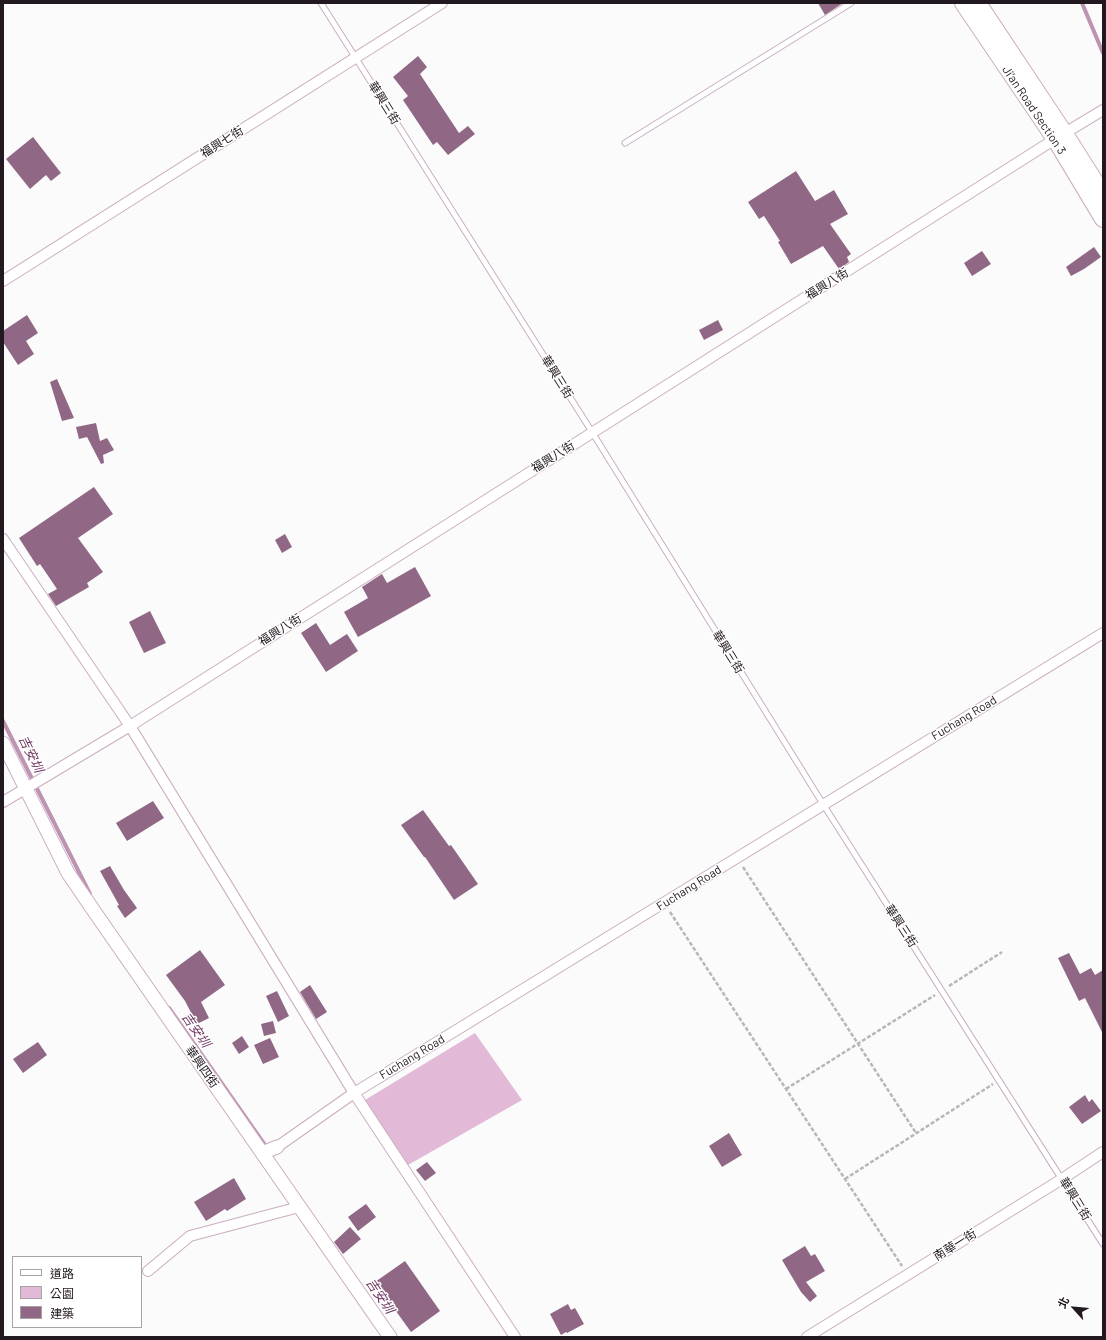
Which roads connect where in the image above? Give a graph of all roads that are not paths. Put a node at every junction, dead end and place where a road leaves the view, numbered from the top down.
1 (321, 3) edge
2 (442, 3) edge
3 (851, 3) edge
4 (963, 3) edge
5 (978, 3) edge
6 (355, 58) junction
7 (1103, 110) edge
8 (1060, 137) junction
9 (625, 143) dead end
10 (1103, 194) edge
11 (1103, 219) edge
12 (3, 281) edge
13 (592, 432) junction
14 (3, 540) edge
15 (1103, 633) edge
16 (130, 726) junction
17 (3, 743) edge
18 (28, 787) junction
19 (3, 802) edge
20 (823, 804) junction
21 (354, 1093) junction
22 (268, 1150) junction
23 (1103, 1152) edge
24 (1062, 1179) junction
25 (299, 1207) junction
26 (1103, 1244) edge
27 (148, 1271) dead end
28 (390, 1337) edge
29 (515, 1337) edge
30 (807, 1337) edge

1 - 6 lane, 華興三街
2 - 6 street, 福興七街
3 - 9 lane
4 - 8 main road, Ji’an Road Section 3
5 - 8 main road, Ji’an Road Section 3
6 - 12 street, 福興七街
6 - 13 lane, 華興三街
7 - 8 street, 福興八街
8 - 10 main road, Ji’an Road Section 3
8 - 11 main road, Ji’an Road Section 3
8 - 13 street, 福興八街
13 - 16 street, 福興八街
13 - 20 lane, 華興三街
14 - 16 street
15 - 20 street, Fuchang Road
16 - 18 street, 福興八街
16 - 21 street
17 - 18 street, 華興四街
18 - 19 street, 福興八街
18 - 22 street, 華興四街
20 - 21 street, Fuchang Road
20 - 24 lane, 華興三街
21 - 22 street, Fuchang Road
21 - 29 street
22 - 25 street, 華興四街
23 - 24 street, 南華一街
24 - 26 lane, 華興三街
24 - 30 street, 南華一街
25 - 27 street
25 - 28 street, 華興四街

